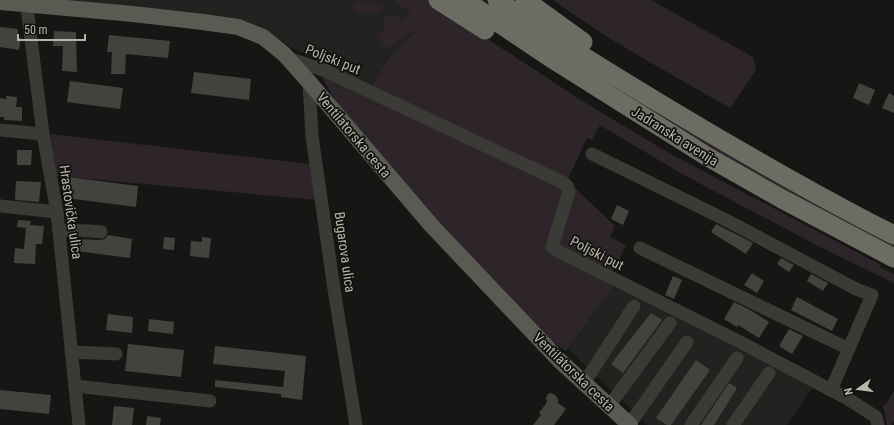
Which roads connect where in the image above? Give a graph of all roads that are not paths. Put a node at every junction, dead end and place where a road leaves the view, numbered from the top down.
1 (438, 0) edge
2 (464, 0) edge
3 (497, 0) edge
4 (525, 0) edge
5 (0, 2) edge
6 (26, 2) edge
7 (288, 58) junction
8 (309, 82) junction
9 (699, 126) junction
10 (0, 130) edge
11 (43, 134) junction
12 (592, 154) dead end
13 (782, 199) junction
14 (0, 206) edge
15 (57, 212) junction
16 (59, 230) junction
17 (100, 232) dead end
18 (894, 235) edge
19 (640, 248) dead end
20 (894, 258) edge
21 (634, 306) dead end
22 (670, 324) dead end
23 (687, 342) dead end
24 (848, 349) junction
25 (71, 352) junction
26 (116, 354) dead end
27 (737, 358) dead end
28 (769, 373) dead end
29 (584, 383) junction
30 (74, 386) junction
31 (831, 390) junction
32 (210, 401) dead end
33 (609, 406) junction
34 (878, 424) edge
35 (78, 425) edge
36 (356, 425) edge
37 (630, 425) edge
38 (691, 425) edge
39 (733, 425) edge

1 - 13 highway
2 - 13 highway, Jadranska avenija
3 - 9 highway, Jadranska avenija
4 - 9 highway
5 - 6 main road, Ventilatorska cesta
6 - 7 main road, Ventilatorska cesta
6 - 11 street, Hrastovička ulica
7 - 8 main road, Ventilatorska cesta
7 - 31 street, Poljski put
8 - 29 main road, Ventilatorska cesta
8 - 36 street, Bugarova ulica
9 - 18 highway, Jadranska avenija
10 - 11 street
11 - 15 street, Hrastovička ulica
12 - 24 street
13 - 20 highway, Jadranska avenija
14 - 15 street
15 - 16 street, Hrastovička ulica
16 - 17 street
16 - 25 street, Hrastovička ulica
19 - 24 street, Poljski put
21 - 29 street
22 - 33 street
23 - 37 street
24 - 31 street
25 - 26 street
25 - 30 street, Hrastovička ulica
27 - 38 street
28 - 39 street
29 - 33 main road, Ventilatorska cesta
30 - 32 street
30 - 35 street, Hrastovička ulica
31 - 34 street, Poljski put
33 - 37 main road, Ventilatorska cesta

